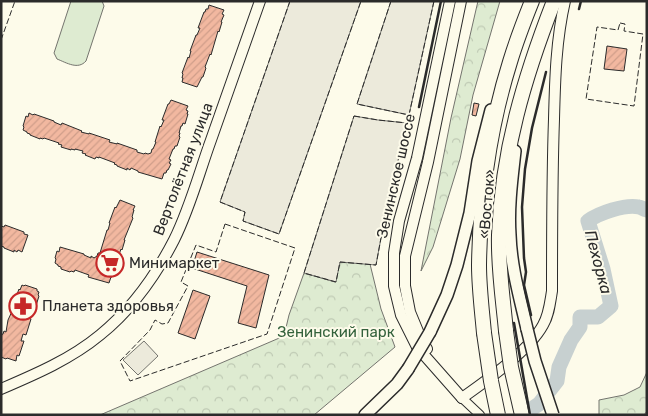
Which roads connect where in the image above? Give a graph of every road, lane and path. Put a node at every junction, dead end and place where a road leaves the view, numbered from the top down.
1 (260, 1) edge
2 (450, 1) edge
3 (461, 1) edge
4 (532, 1) edge
5 (554, 1) edge
6 (565, 1) edge
7 (528, 74) junction
8 (1, 389) edge
9 (462, 398) junction
10 (479, 413) edge
11 (365, 415) edge
12 (498, 415) edge
13 (522, 415) edge
14 (553, 415) edge

1 - 8 main road, Вертолётная улица
2 - 9 main road, Зенинское шоссе
3 - 9 main road
4 - 11 main road, bridge
4 - 12 highway, «Восток», bridge
5 - 7 highway, «Восток»
6 - 9 main road
7 - 13 highway, «Восток», bridge
7 - 14 main road, bridge
9 - 10 street

